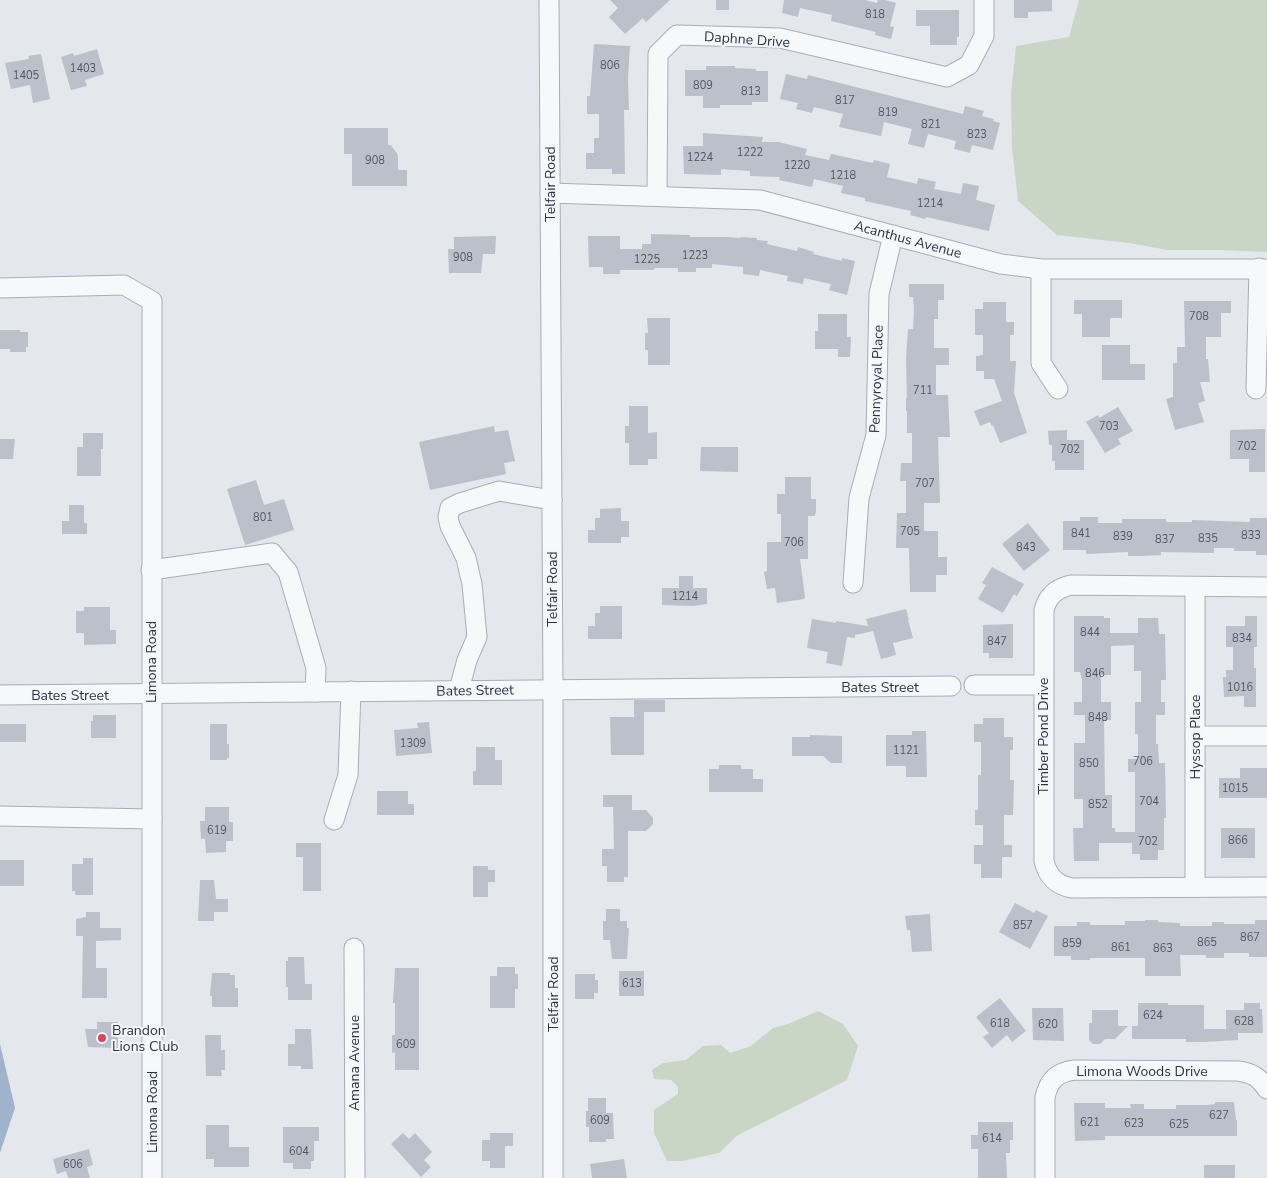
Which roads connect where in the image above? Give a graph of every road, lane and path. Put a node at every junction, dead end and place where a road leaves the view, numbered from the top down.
1 (549, 0) edge
2 (984, 0) edge
3 (550, 193) junction
4 (657, 196) junction
5 (893, 235) junction
6 (1041, 269) junction
7 (1263, 269) edge
8 (0, 288) edge
9 (1058, 389) dead end
10 (1256, 389) dead end
11 (552, 500) junction
12 (151, 570) junction
13 (854, 583) dead end
14 (1195, 587) junction
15 (1267, 587) edge
16 (974, 685) dead end
17 (1043, 685) junction
18 (950, 686) dead end
19 (553, 689) junction
20 (459, 690) junction
21 (350, 691) junction
22 (315, 692) junction
23 (0, 695) edge
24 (151, 695) junction
25 (1195, 736) junction
26 (1267, 736) edge
27 (0, 816) edge
28 (152, 819) junction
29 (334, 820) dead end
30 (1195, 887) junction
31 (1267, 887) edge
32 (354, 948) dead end
33 (1267, 1089) edge
34 (152, 1178) edge
35 (355, 1178) edge
36 (553, 1178) edge
37 (1045, 1178) edge

1 - 3 street, Telfair Road
2 - 4 street, Daphne Drive
3 - 4 street, Acanthus Avenue
3 - 11 street, Telfair Road
4 - 5 street, Acanthus Avenue
5 - 6 street, Acanthus Avenue
5 - 13 street, Pennyroyal Place
6 - 7 street, Acanthus Avenue
6 - 9 street
7 - 10 street
8 - 12 street, Limona Road
11 - 19 street, Telfair Road
11 - 20 street
12 - 22 street
12 - 24 street, Limona Road
14 - 15 street, Timber Pond Drive
14 - 17 street, Timber Pond Drive
14 - 25 street, Hyssop Place
16 - 17 street
17 - 30 street, Timber Pond Drive
18 - 19 street, Bates Street
19 - 20 street, Bates Street
19 - 36 street, Telfair Road
20 - 21 street, Bates Street
21 - 22 street, Bates Street
21 - 29 street
22 - 24 street, Bates Street
23 - 24 street, Bates Street
24 - 28 street, Limona Road
25 - 26 street
25 - 30 street, Hyssop Place
27 - 28 street
28 - 34 street, Limona Road
30 - 31 street, Timber Pond Drive
32 - 35 street, Amana Avenue
33 - 37 street, Limona Woods Drive

